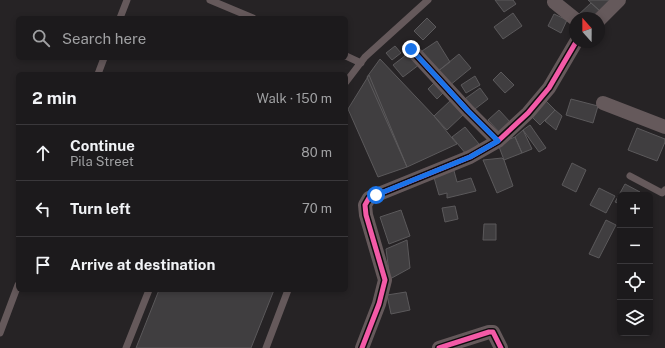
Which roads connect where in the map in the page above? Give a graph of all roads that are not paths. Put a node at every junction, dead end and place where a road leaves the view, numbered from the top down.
1 (127, 0) edge
2 (210, 0) edge
3 (428, 0) edge
4 (619, 0) edge
5 (554, 2) dead end
6 (569, 14) edge
7 (605, 14) edge
8 (121, 16) edge
9 (249, 16) edge
10 (572, 48) edge
11 (411, 49) dead end
12 (348, 57) edge
13 (103, 60) edge
14 (362, 63) junction
15 (99, 72) edge
16 (348, 80) edge
17 (603, 103) dead end
18 (665, 127) edge
19 (498, 141) junction
20 (630, 176) dead end
21 (665, 190) edge
22 (16, 290) edge
23 (148, 292) edge
24 (287, 292) edge
25 (0, 333) edge
26 (126, 348) edge
27 (266, 348) edge
28 (362, 348) edge
29 (439, 348) edge
30 (501, 348) edge

1 - 8 lane
2 - 9 lane
3 - 14 lane
4 - 7 street
5 - 6 street
10 - 19 street
11 - 19 street
12 - 14 lane
13 - 15 lane
14 - 16 lane
17 - 18 street
19 - 28 street
20 - 21 lane
22 - 25 lane
23 - 26 lane
24 - 27 lane
29 - 30 street

